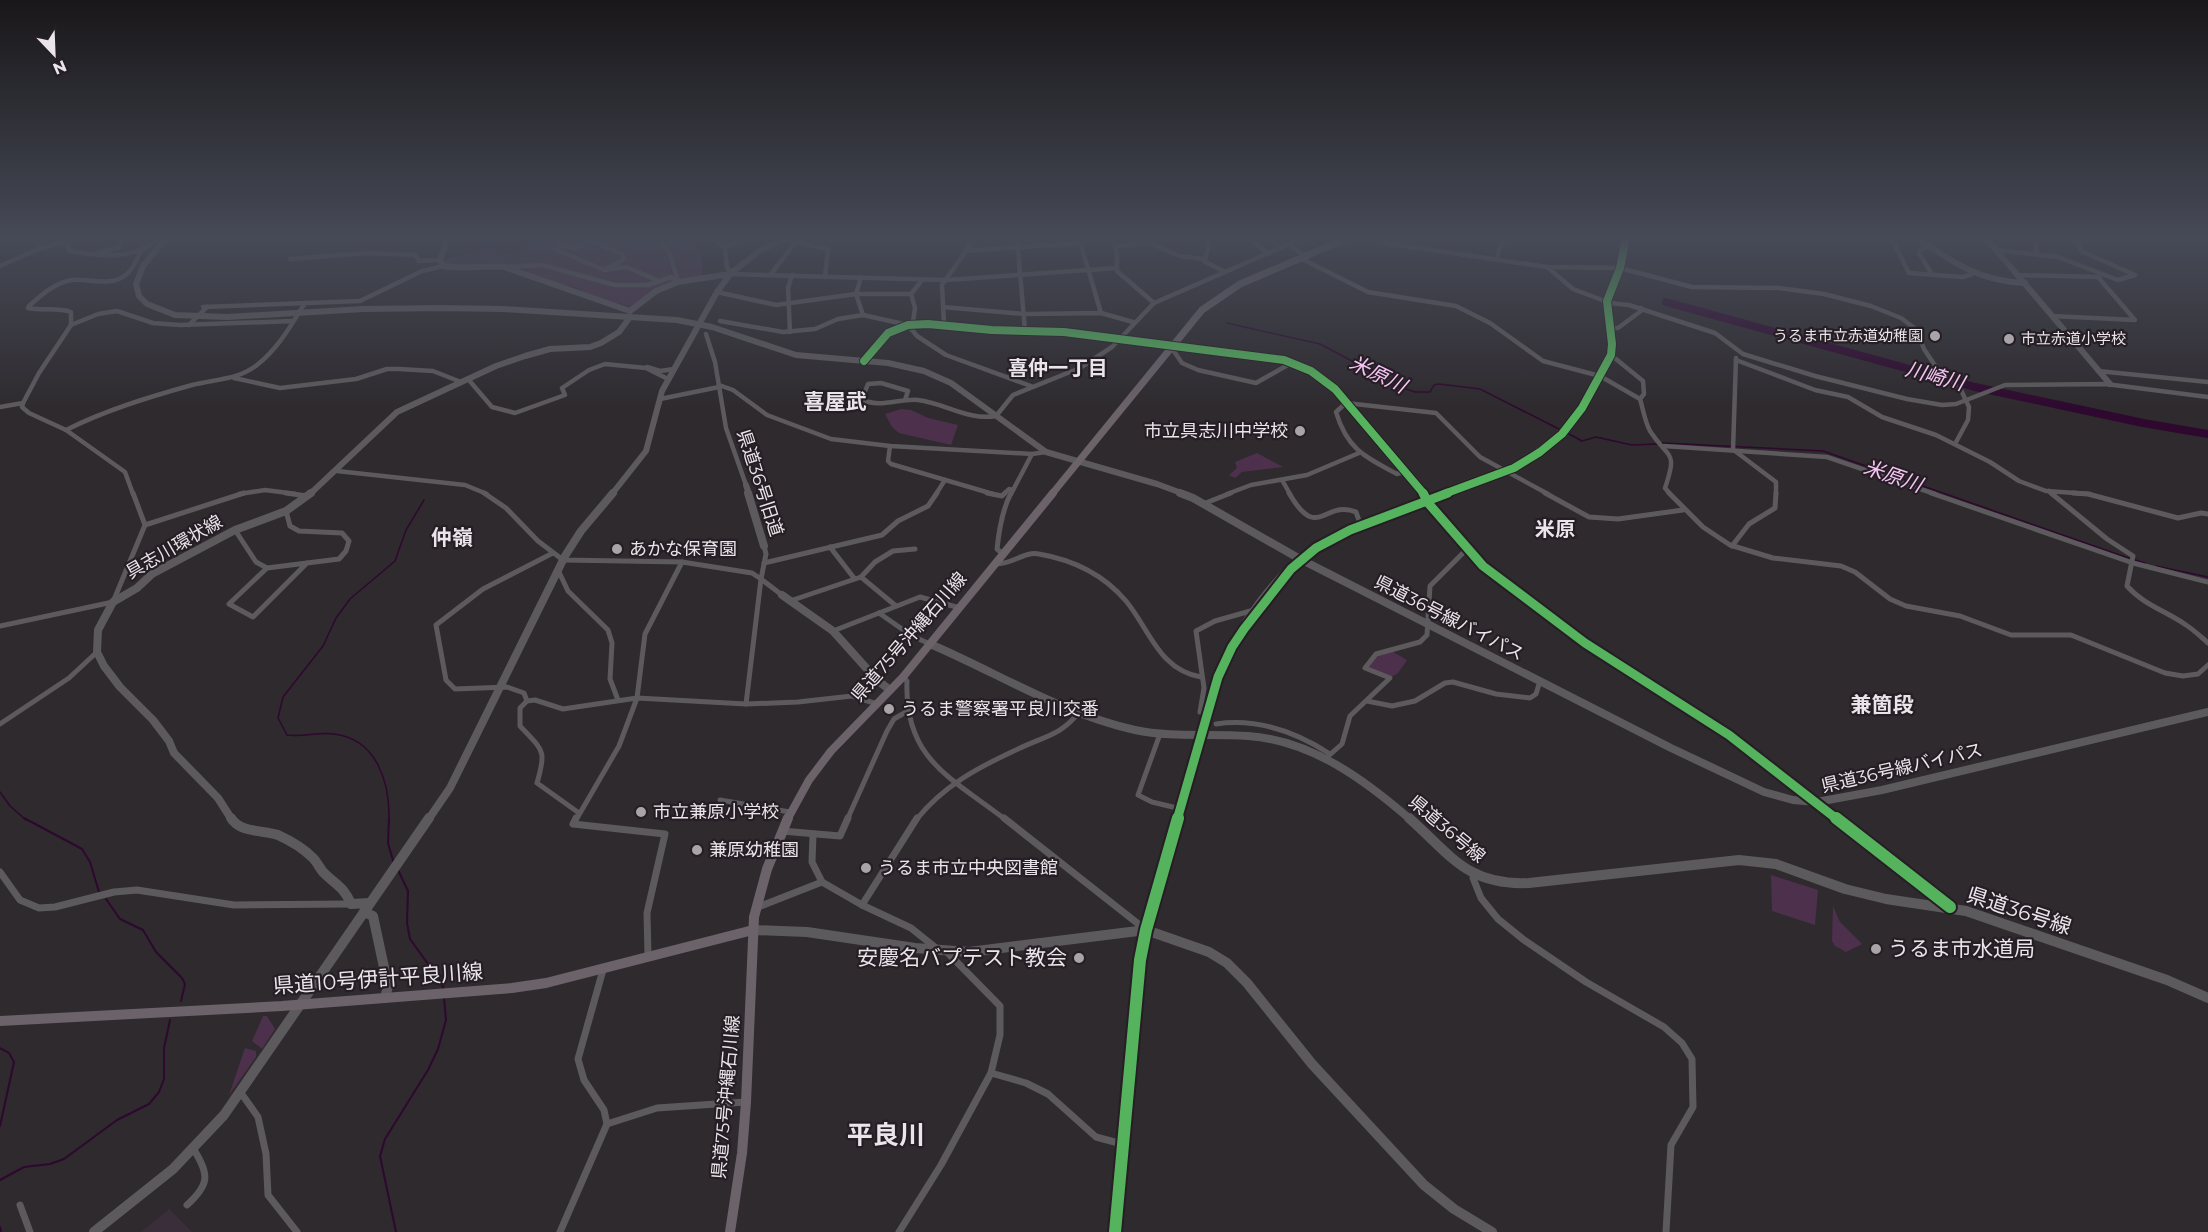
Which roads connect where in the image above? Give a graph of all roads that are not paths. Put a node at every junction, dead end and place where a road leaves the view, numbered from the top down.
1 (43, 295) edge
2 (139, 295) edge
3 (371, 295) edge
4 (586, 295) edge
5 (651, 295) edge
6 (715, 295) edge
7 (734, 295) edge
8 (788, 295) edge
9 (846, 295) edge
10 (856, 295) edge
11 (911, 295) edge
12 (942, 295) edge
13 (1023, 295) edge
14 (1095, 295) edge
15 (1144, 295) edge
16 (1171, 295) edge
17 (1221, 295) edge
18 (1390, 295) edge
19 (1592, 295) edge
20 (1609, 295) edge
21 (1830, 295) edge
22 (2035, 295) edge
23 (2113, 295) edge
24 (1607, 301) junction
25 (305, 303) junction
26 (1154, 303) junction
27 (789, 304) junction
28 (943, 307) junction
29 (1641, 308) junction
30 (299, 313) junction
31 (1101, 313) junction
32 (630, 314) junction
33 (1025, 314) junction
34 (863, 315) junction
35 (2052, 316) junction
36 (293, 321) junction
37 (720, 321) dead end
38 (1133, 322) junction
39 (699, 323) junction
40 (71, 325) junction
41 (189, 325) junction
42 (908, 325) junction
43 (944, 325) junction
44 (1610, 328) junction
45 (1025, 330) junction
46 (790, 332) junction
47 (706, 334) dead end
48 (1119, 340) junction
49 (1171, 347) junction
50 (1738, 351) junction
51 (1611, 355) junction
52 (1736, 360) junction
53 (864, 361) junction
54 (1293, 362) junction
55 (640, 367) junction
56 (674, 369) junction
57 (2098, 370) junction
58 (1600, 376) junction
59 (234, 378) junction
60 (668, 380) junction
61 (464, 381) junction
62 (2208, 382) edge
63 (2110, 384) junction
64 (719, 386) junction
65 (1031, 386) junction
66 (2208, 397) edge
67 (660, 399) junction
68 (1640, 399) junction
69 (905, 400) junction
70 (1967, 400) junction
71 (23, 403) junction
72 (1346, 403) junction
73 (0, 407) edge
74 (996, 416) junction
75 (66, 430) junction
76 (1955, 444) junction
77 (1662, 445) junction
78 (890, 446) junction
79 (1734, 448) junction
80 (1046, 452) junction
81 (1359, 453) junction
82 (1032, 454) junction
83 (1078, 461) junction
84 (337, 471) junction
85 (1404, 472) junction
86 (1506, 472) junction
87 (945, 480) junction
88 (1282, 480) junction
89 (746, 485) joint
90 (1013, 490) junction
91 (2049, 491) junction
92 (309, 496) junction
93 (1428, 501) junction
94 (1203, 504) junction
95 (1683, 510) junction
96 (285, 511) junction
97 (2208, 514) edge
98 (145, 525) junction
99 (1360, 526) junction
100 (235, 530) junction
101 (764, 546) joint
102 (1732, 546) junction
103 (830, 547) junction
104 (1468, 548) junction
105 (915, 549) dead end
106 (553, 554) junction
107 (1003, 554) junction
108 (1300, 559) junction
109 (563, 560) junction
110 (2133, 560) junction
111 (682, 562) junction
112 (765, 563) junction
113 (307, 564) junction
114 (995, 564) junction
115 (267, 568) junction
116 (558, 570) junction
117 (861, 577) junction
118 (854, 578) junction
119 (761, 579) junction
120 (2208, 582) edge
121 (782, 595) joint
122 (790, 601) junction
123 (113, 602) junction
124 (896, 606) junction
125 (960, 608) junction
126 (1258, 609) junction
127 (879, 613) junction
128 (1427, 624) junction
129 (0, 626) edge
130 (833, 631) junction
131 (2208, 643) edge
132 (930, 644) junction
133 (98, 652) junction
134 (2208, 665) edge
135 (903, 678) junction
136 (1201, 678) junction
137 (1540, 681) junction
138 (501, 687) junction
139 (890, 690) junction
140 (637, 698) junction
141 (618, 700) junction
142 (1367, 700) junction
143 (526, 701) junction
144 (746, 704) junction
145 (877, 704) junction
146 (1080, 711) junction
147 (2208, 711) edge
148 (906, 712) junction
149 (1207, 713) junction
150 (1239, 721) junction
151 (0, 724) edge
152 (1216, 724) dead end
153 (1160, 734) junction
154 (1202, 735) junction
155 (1240, 735) junction
156 (1328, 756) junction
157 (954, 782) junction
158 (720, 800) dead end
159 (1817, 802) junction
160 (1181, 809) junction
161 (790, 812) junction
162 (579, 813) junction
163 (781, 831) junction
164 (813, 835) junction
165 (0, 872) edge
166 (1476, 875) junction
167 (822, 882) junction
168 (351, 904) junction
169 (862, 905) junction
170 (367, 908) junction
171 (756, 908) junction
172 (1950, 908) junction
173 (753, 930) junction
174 (1146, 930) junction
175 (943, 951) junction
176 (648, 957) junction
177 (604, 968) junction
178 (385, 998) junction
179 (2208, 998) edge
180 (301, 1004) junction
181 (0, 1022) edge
182 (991, 1073) junction
183 (241, 1093) junction
184 (746, 1102) junction
185 (606, 1124) junction
186 (1122, 1144) junction
187 (194, 1150) junction
188 (20, 1205) dead end
189 (187, 1205) dead end
190 (30, 1232) edge
191 (94, 1232) edge
192 (297, 1232) edge
193 (561, 1232) edge
194 (730, 1232) edge
195 (899, 1232) edge
196 (1115, 1232) edge
197 (1492, 1232) edge
198 (1666, 1232) edge

1 - 40 street
2 - 30 main road
3 - 25 street
4 - 32 main road
5 - 32 main road, 具志川環状線
6 - 39 main road, 具志川環状線
7 - 27 street
8 - 27 street
9 - 27 street
10 - 34 street
11 - 42 street
12 - 28 street
13 - 33 street
14 - 31 street
15 - 26 street
16 - 26 street
17 - 49 main road, 県道75号沖縄石川線
18 - 58 street
19 - 24 street
20 - 24 main road
21 - 70 street
22 - 35 main road
23 - 35 street
24 - 29 street
24 - 44 main road
25 - 30 street
25 - 41 street
26 - 38 street
27 - 46 street
28 - 33 street
28 - 43 street
29 - 44 street
29 - 50 street
30 - 32 main road
30 - 36 street
31 - 33 street
31 - 38 street
32 - 39 main road
32 - 61 main road, 具志川環状線
33 - 45 street
34 - 42 street
34 - 46 street
35 - 57 main road
36 - 41 street
36 - 59 street
37 - 46 street
38 - 48 street
39 - 53 main road, 県道36号線バイパス
39 - 56 main road, 具志川環状線
40 - 41 street
40 - 71 street
42 - 43 main road
42 - 53 main road
42 - 65 street
43 - 45 main road
44 - 51 main road
45 - 48 main road
47 - 64 street, 県道36号旧道
48 - 49 main road
48 - 65 street
49 - 54 street
49 - 54 street
49 - 83 main road, 県道75号沖縄石川線
50 - 52 street
50 - 70 street
51 - 58 main road
51 - 68 street
52 - 76 street
52 - 79 street
53 - 74 main road, 県道36号線バイパス
54 - 72 street
55 - 56 street
55 - 60 street
55 - 61 street
56 - 60 main road, 具志川環状線
57 - 62 street
57 - 63 main road
58 - 68 street
58 - 86 main road
59 - 61 street
59 - 75 street
60 - 67 main road, 具志川環状線
61 - 84 main road, 具志川環状線
63 - 66 street
63 - 70 street
64 - 67 street
64 - 78 street
64 - 89 street, 県道36号旧道
65 - 74 street
67 - 109 main road, 具志川環状線
68 - 77 street
69 - 69 street
69 - 74 street
70 - 76 street
71 - 73 street
71 - 75 street
72 - 81 street
72 - 85 street
72 - 86 street
74 - 80 main road, 県道36号線バイパス
75 - 98 street
76 - 91 street
77 - 79 street
77 - 95 street
78 - 82 street
78 - 87 street
79 - 102 street
79 - 110 street
80 - 82 street
80 - 83 main road, 県道36号線バイパス
81 - 85 street
81 - 88 street
82 - 90 street
83 - 94 main road, 県道36号線バイパス
83 - 107 main road, 県道75号沖縄石川線
84 - 92 main road, 具志川環状線
84 - 106 street
85 - 93 street
86 - 93 main road
86 - 95 street
87 - 90 street
87 - 103 street
88 - 94 street
88 - 99 street
89 - 101 main road, 県道36号旧道
90 - 107 street
91 - 97 street
91 - 110 street
92 - 96 main road, 具志川環状線
92 - 98 street
93 - 99 main road
93 - 104 street
94 - 108 main road, 県道36号線バイパス
95 - 102 street
96 - 100 main road, 具志川環状線
96 - 113 street
98 - 123 street
99 - 108 main road
100 - 115 street
100 - 123 main road, 具志川環状線
101 - 112 street, 県道36号旧道
102 - 134 street
103 - 112 street
103 - 118 street
104 - 128 street
104 - 159 street
105 - 117 street
106 - 109 street
106 - 138 street
107 - 114 main road, 県道75号沖縄石川線
108 - 126 main road
108 - 128 main road, 県道36号線バイパス
109 - 111 street
109 - 116 main road, 具志川環状線
110 - 120 street
110 - 131 street
111 - 119 street
111 - 140 street
112 - 119 street, 県道36号旧道
113 - 115 street
113 - 115 street
114 - 125 main road, 県道75号沖縄石川線
114 - 136 street
116 - 138 main road, 具志川環状線
116 - 141 street
117 - 118 street
117 - 124 street
118 - 122 street
119 - 121 street
119 - 144 street, 県道36号旧道
121 - 122 main road
122 - 130 main road
123 - 129 street
123 - 133 main road, 具志川環状線
124 - 125 street
124 - 127 street
125 - 132 main road, 県道75号沖縄石川線
126 - 136 street
126 - 149 main road
127 - 130 street
127 - 132 street
128 - 137 main road, 県道36号線バイパス
128 - 142 street
130 - 139 main road
132 - 135 main road, 県道75号沖縄石川線
132 - 146 main road, 県道36号線
133 - 151 street
133 - 168 main road
135 - 139 main road, 県道75号沖縄石川線
135 - 148 street
136 - 149 street
137 - 142 street
137 - 159 main road, 県道36号線バイパス
138 - 143 street
138 - 170 main road, 具志川環状線
139 - 145 main road, 県道75号沖縄石川線
140 - 141 street
140 - 144 street
140 - 162 street
141 - 143 street
142 - 156 street
143 - 162 street
144 - 145 street
145 - 161 main road, 県道75号沖縄石川線
146 - 153 main road, 県道36号線
146 - 157 street
147 - 159 main road, 県道36号線バイパス
148 - 157 street
148 - 164 street
149 - 154 main road
150 - 152 street
150 - 155 street
150 - 156 street
153 - 154 main road, 県道36号線
153 - 160 street
154 - 155 main road, 県道36号線
154 - 160 street
155 - 156 main road, 県道36号線
156 - 166 main road, 県道36号線
157 - 169 street
157 - 174 street
158 - 161 street
159 - 172 street
160 - 174 street
161 - 163 main road, 県道75号沖縄石川線
162 - 176 street
163 - 164 street
163 - 171 main road, 県道75号沖縄石川線
164 - 167 street
165 - 168 street
166 - 172 main road, 県道36号線
166 - 198 street
167 - 169 street
167 - 171 street
168 - 170 main road
169 - 175 street
170 - 178 main road
170 - 180 main road, 具志川環状線
171 - 173 main road, 県道75号沖縄石川線
172 - 179 main road, 県道36号線
173 - 175 main road
173 - 176 main road, 県道10号伊計平良川線
173 - 184 main road, 県道75号沖縄石川線
174 - 175 main road
174 - 186 main road
174 - 197 main road
175 - 182 street
176 - 177 main road, 県道10号伊計平良川線
177 - 178 main road, 県道10号伊計平良川線
177 - 185 street
178 - 180 main road, 県道10号伊計平良川線
180 - 181 main road, 県道10号伊計平良川線
180 - 183 main road, 具志川環状線
182 - 186 street
182 - 195 street
183 - 187 main road, 具志川環状線
183 - 192 street
184 - 185 street
184 - 194 main road, 県道75号沖縄石川線
185 - 193 street
186 - 196 main road
187 - 189 street
187 - 191 main road, 具志川環状線
188 - 190 street

